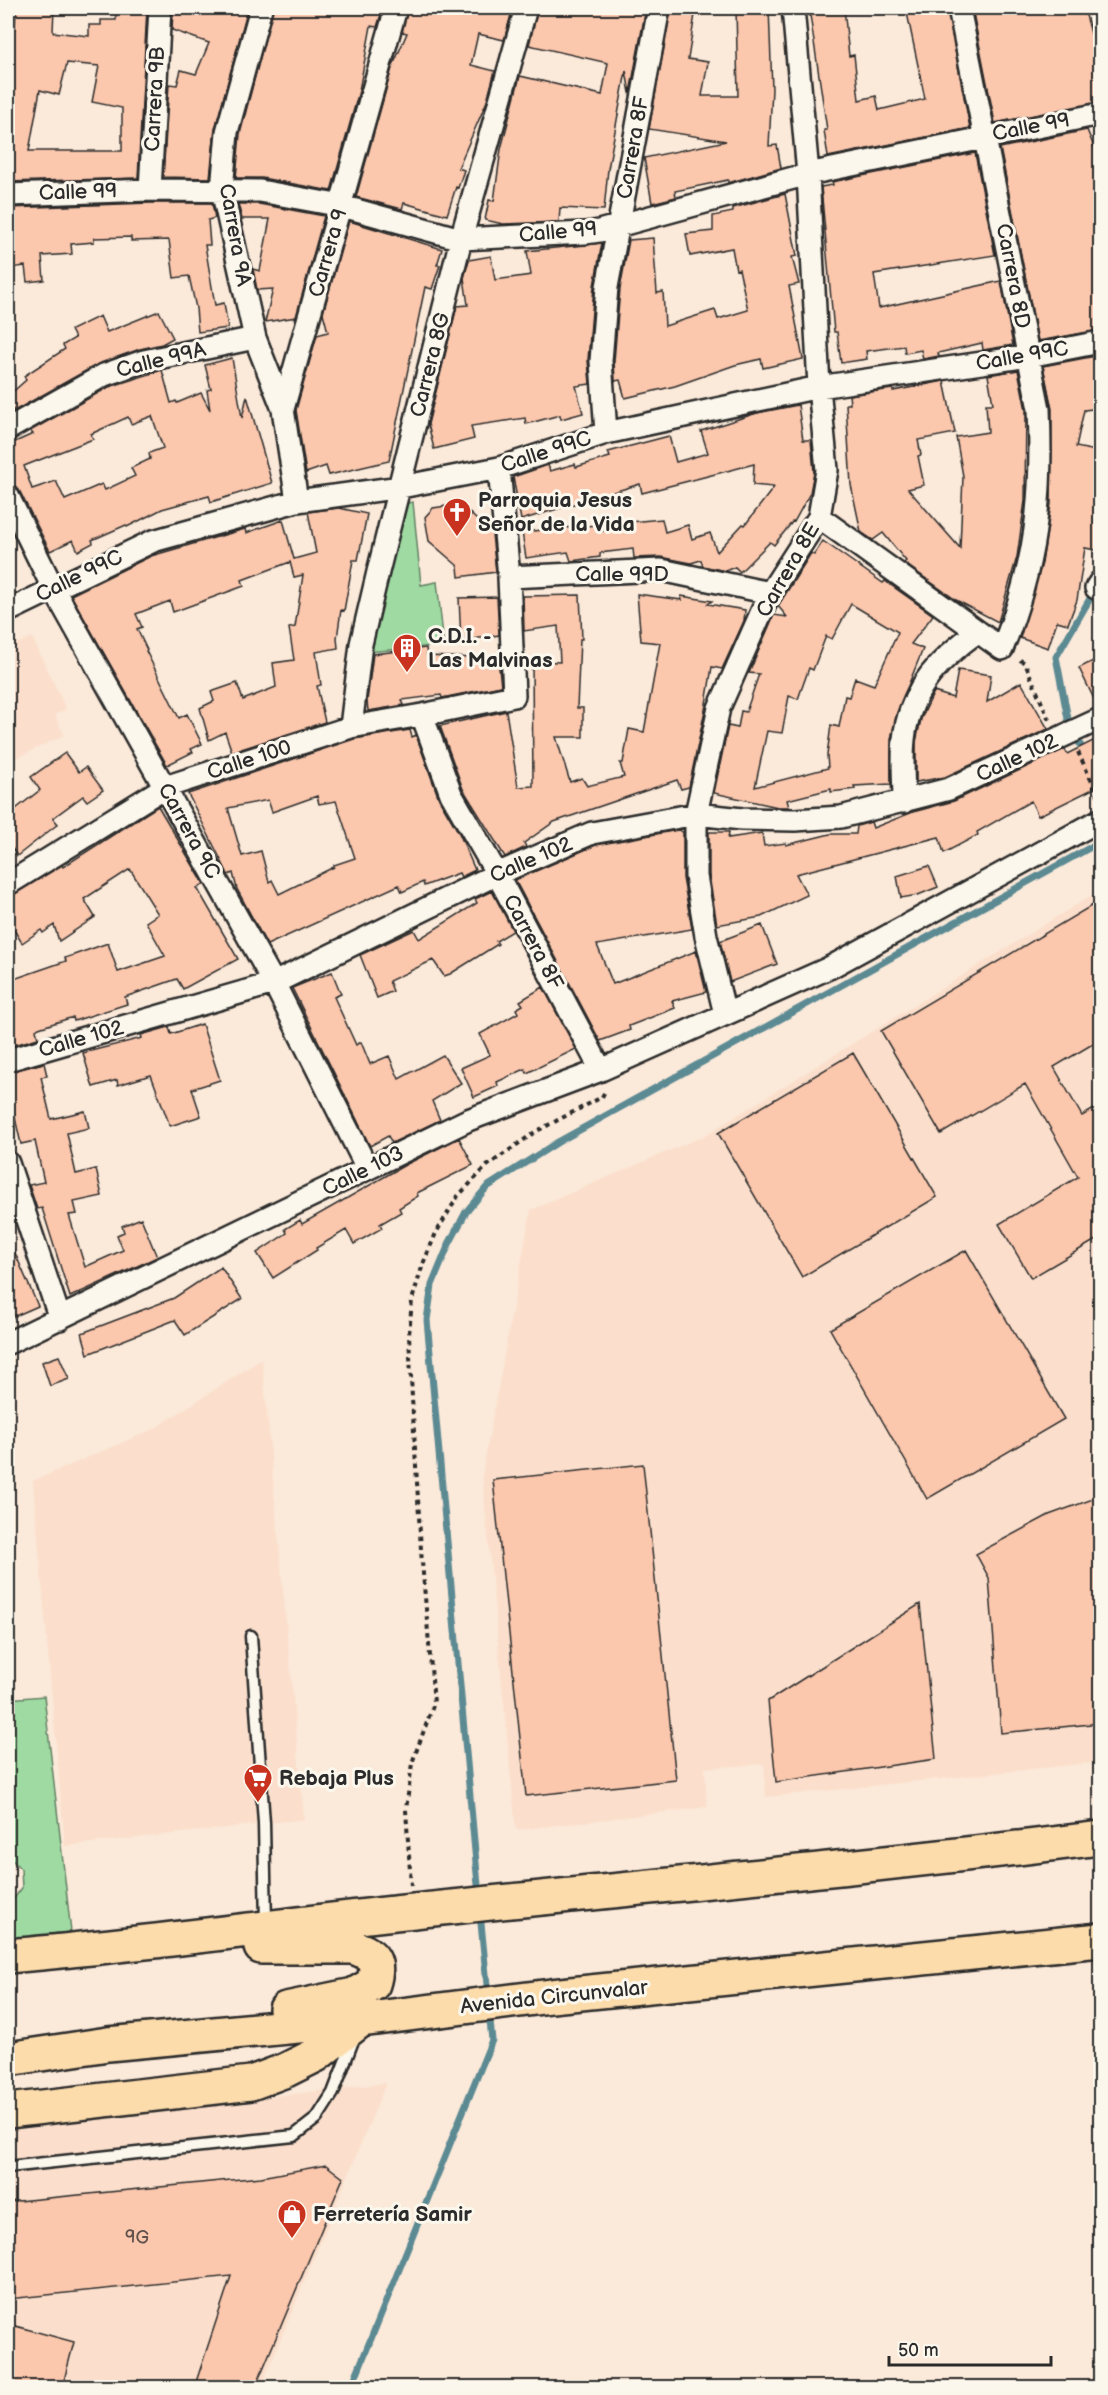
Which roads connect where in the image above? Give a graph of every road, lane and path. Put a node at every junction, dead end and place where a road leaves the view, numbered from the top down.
1 (160, 8) edge
2 (261, 8) edge
3 (396, 8) edge
4 (526, 8) edge
5 (659, 8) edge
6 (793, 8) edge
7 (959, 8) edge
8 (1101, 114) edge
9 (985, 137) junction
10 (808, 174) junction
11 (150, 190) junction
12 (222, 190) junction
13 (8, 195) edge
14 (342, 206) junction
15 (619, 224) junction
16 (460, 239) junction
17 (1101, 342) edge
18 (259, 348) junction
19 (1029, 356) junction
20 (298, 359) junction
21 (819, 387) junction
22 (283, 409) junction
23 (8, 429) edge
24 (606, 433) junction
25 (499, 468) junction
26 (401, 487) junction
27 (8, 496) edge
28 (297, 501) junction
29 (819, 517) junction
30 (509, 577) junction
31 (53, 588) junction
32 (770, 593) junction
33 (8, 611) edge
34 (977, 632) junction
35 (1002, 649) junction
36 (422, 715) junction
37 (1101, 719) edge
38 (351, 727) junction
39 (1069, 734) junction
40 (165, 787) junction
41 (1101, 800) edge
42 (904, 802) junction
43 (696, 814) junction
44 (1101, 820) edge
45 (497, 874) junction
46 (8, 884) edge
47 (274, 983) junction
48 (725, 1014) junction
49 (8, 1059) edge
50 (601, 1070) junction
51 (8, 1163) edge
52 (368, 1168) junction
53 (60, 1319) junction
54 (8, 1343) edge
55 (251, 1636) dead end
56 (1101, 1838) edge
57 (413, 1911) junction
58 (267, 1929) junction
59 (1101, 1940) edge
60 (110, 1947) junction
61 (8, 1956) edge
62 (361, 2020) junction
63 (108, 2044) junction
64 (8, 2059) edge
65 (8, 2110) edge
66 (8, 2167) edge

1 - 11 street, Carrera 9B
2 - 12 street, Carrera 9A
3 - 14 street, Carrera 9
4 - 16 street, Carrera 8G
5 - 15 street, Carrera 8F
6 - 10 street, Carrera 8E
7 - 9 street, Carrera 8D
8 - 9 street, Calle 99
9 - 10 street, Calle 99
9 - 19 street, Carrera 8D
10 - 15 street, Calle 99
10 - 21 street, Carrera 8E
11 - 12 street, Calle 99
11 - 13 street, Calle 99
12 - 14 street, Calle 99
12 - 18 street, Carrera 9A
14 - 16 street, Calle 99
14 - 20 street, Carrera 9
15 - 16 street, Calle 99
15 - 24 street, Carrera 8F
16 - 26 street, Carrera 8G
17 - 19 street, Calle 99C
18 - 20 street
18 - 22 street, Carrera 9A
18 - 23 street, Calle 99A
19 - 21 street, Calle 99C
19 - 35 street, Carrera 8D
20 - 22 street, Carrera 9
21 - 24 street, Calle 99C
21 - 29 street, Carrera 8E
22 - 28 street, Carrera 9
24 - 25 street, Calle 99C
25 - 26 street, Calle 99C
25 - 30 street
26 - 28 street, Calle 99C
26 - 38 street, Carrera 8G
27 - 31 street, Carrera 9C
28 - 31 street, Calle 99C
29 - 32 street, Carrera 8E
29 - 34 street
30 - 32 street, Calle 99D
30 - 36 street, Calle 100
31 - 33 street, Calle 99C
31 - 40 street, Carrera 9C
32 - 43 street, Carrera 8E
34 - 35 street
34 - 42 street
35 - 39 path
36 - 38 street, Calle 100
36 - 45 street, Carrera 8F
37 - 39 street, Calle 102
38 - 40 street, Calle 100
39 - 41 path
39 - 42 street, Calle 102
40 - 46 street, Calle 100
40 - 47 street, Carrera 9C
42 - 43 street, Calle 102
43 - 45 street, Calle 102
43 - 48 street, Carrera 8E
44 - 48 street, Calle 103
45 - 47 street, Calle 102
45 - 50 street, Carrera 8F
47 - 49 street, Calle 102
47 - 52 street, Carrera 9C
48 - 50 street, Calle 103
50 - 52 street, Calle 103
50 - 57 path
51 - 53 street
52 - 53 street, Calle 103
53 - 54 street, Calle 103
55 - 58 lane
56 - 57 highway
57 - 58 highway
58 - 60 highway
59 - 62 highway, Avenida Circunvalar
60 - 61 highway
60 - 63 highway
62 - 63 highway, Avenida Circunvalar
62 - 65 highway
62 - 66 lane
63 - 64 highway, Avenida Circunvalar

